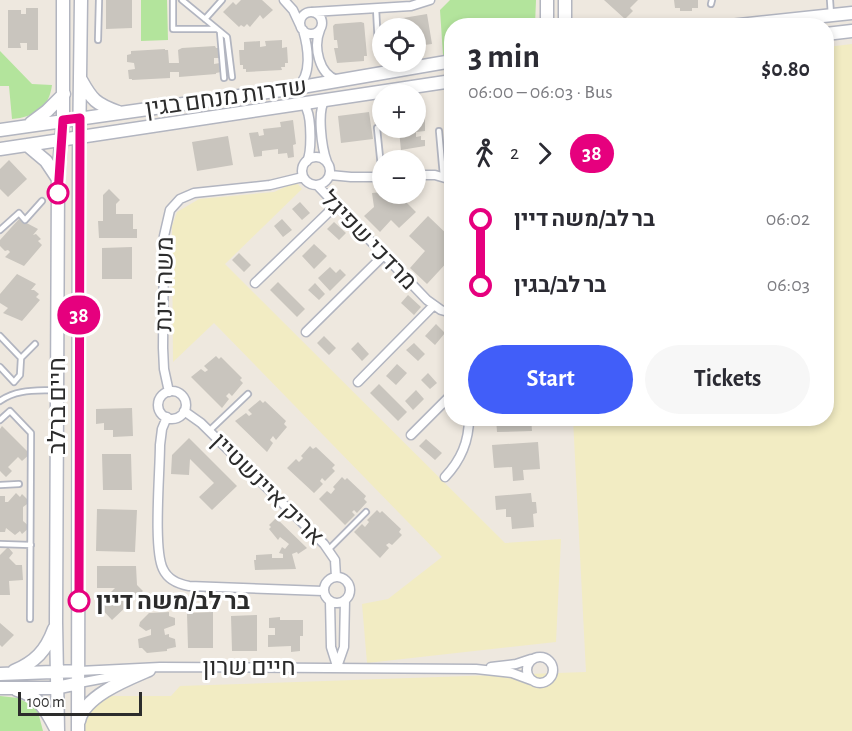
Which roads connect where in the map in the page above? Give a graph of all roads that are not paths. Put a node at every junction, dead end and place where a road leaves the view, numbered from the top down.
1 (63, 0) edge
2 (81, 0) edge
3 (99, 0) edge
4 (173, 0) edge
5 (182, 0) edge
6 (222, 0) edge
7 (284, 0) edge
8 (430, 0) edge
9 (547, 0) edge
10 (565, 0) edge
11 (830, 0) edge
12 (359, 4) edge
13 (376, 8) junction
14 (341, 10) junction
15 (310, 12) junction
16 (852, 13) edge
17 (831, 15) junction
18 (377, 18) edge
19 (546, 18) edge
20 (567, 18) edge
21 (803, 18) edge
22 (205, 19) junction
23 (321, 26) junction
24 (302, 28) junction
25 (219, 30) junction
26 (852, 31) edge
27 (834, 33) edge
28 (98, 40) dead end
29 (444, 62) edge
30 (232, 77) dead end
31 (80, 78) junction
32 (224, 78) dead end
33 (338, 81) junction
34 (444, 82) edge
35 (296, 88) junction
36 (64, 94) junction
37 (328, 98) junction
38 (297, 103) junction
39 (119, 112) junction
40 (80, 118) junction
41 (63, 120) junction
42 (29, 125) junction
43 (0, 130) edge
44 (439, 131) dead end
45 (105, 134) junction
46 (80, 138) junction
47 (62, 140) junction
48 (27, 145) junction
49 (0, 149) edge
50 (79, 155) junction
51 (444, 160) edge
52 (307, 161) junction
53 (327, 162) junction
54 (330, 175) junction
55 (426, 176) edge
56 (303, 177) junction
57 (372, 177) edge
58 (444, 178) edge
59 (58, 179) junction
60 (317, 185) junction
61 (42, 201) dead end
62 (336, 205) junction
63 (0, 230) edge
64 (384, 255) junction
65 (255, 283) dead end
66 (434, 305) junction
67 (444, 309) edge
68 (306, 332) dead end
69 (0, 336) edge
70 (35, 344) dead end
71 (21, 358) junction
72 (0, 367) edge
73 (358, 382) dead end
74 (57, 390) junction
75 (169, 392) junction
76 (248, 394) dead end
77 (0, 401) edge
78 (444, 402) edge
79 (184, 411) junction
80 (167, 417) junction
81 (0, 420) edge
82 (469, 426) edge
83 (209, 431) junction
84 (411, 435) dead end
85 (445, 477) dead end
86 (19, 484) dead end
87 (0, 485) edge
88 (366, 512) dead end
89 (0, 544) edge
90 (31, 545) junction
91 (329, 549) junction
92 (336, 577) junction
93 (323, 591) junction
94 (345, 600) junction
95 (330, 601) junction
96 (30, 619) dead end
97 (56, 622) junction
98 (533, 659) junction
99 (337, 667) junction
100 (154, 669) junction
101 (476, 669) junction
102 (57, 673) junction
103 (4, 674) edge
104 (79, 677) junction
105 (531, 680) junction
106 (4, 688) edge
107 (56, 688) junction
108 (58, 731) edge
109 (78, 731) edge

1 - 36 street, חיים ברלב
2 - 31 street, חיים ברלב
3 - 28 lane
4 - 25 lane
5 - 22 lane
6 - 22 lane
7 - 15 street
7 - 24 street
8 - 13 street
9 - 19 street
10 - 20 street
11 - 17 lane
12 - 13 street
12 - 14 street
13 - 18 lane
14 - 15 street
14 - 23 street
15 - 23 street
15 - 24 street
16 - 17 street
17 - 21 street
22 - 25 lane
23 - 24 street
23 - 33 street
24 - 35 street
25 - 30 lane
25 - 32 lane
26 - 27 street
29 - 33 street, שדרות מנחם בגין
31 - 39 street
31 - 40 street, חיים ברלב
33 - 35 street, שדרות מנחם בגין
34 - 37 street, שדרות מנחם בגין
35 - 39 street, שדרות מנחם בגין
36 - 41 street, חיים ברלב
36 - 42 street
37 - 38 street, שדרות מנחם בגין
37 - 53 street
38 - 45 street, שדרות מנחם בגין
38 - 52 street
39 - 40 street, שדרות מנחם בגין
40 - 41 street, שדרות מנחם בגין
40 - 46 street, חיים ברלב
41 - 42 street, שדרות מנחם בגין
41 - 47 street, חיים ברלב
42 - 43 street, שדרות מנחם בגין
44 - 51 lane
45 - 46 street, שדרות מנחם בגין
45 - 50 street, שדרות מנחם בגין
46 - 47 street, שדרות מנחם בגין
46 - 50 street, חיים ברלב
47 - 48 street, שדרות מנחם בגין
47 - 59 street, חיים ברלב
48 - 49 street, שדרות מנחם בגין
48 - 59 street
50 - 104 street, חיים ברלב
52 - 53 street
52 - 56 street
53 - 54 street
54 - 57 street
54 - 60 street
55 - 58 street
56 - 60 street
56 - 75 street, משה רינת
59 - 74 street, חיים ברלב
60 - 62 street, מרדכי שפיגל
61 - 63 lane
62 - 64 street, מרדכי שפיגל
62 - 65 street
64 - 66 street, מרדכי שפיגל
64 - 68 street
66 - 67 street, מרדכי שפיגל
66 - 73 street
69 - 71 lane
70 - 71 lane
71 - 72 lane
74 - 77 lane
74 - 97 street, חיים ברלב
75 - 79 street
75 - 80 street
76 - 83 lane
78 - 84 street
79 - 80 street
79 - 83 street, אריק איינשטיין
80 - 93 street
81 - 90 lane
82 - 85 street
83 - 91 street, אריק איינשטיין
86 - 87 lane
88 - 91 lane
89 - 90 lane
90 - 96 lane
91 - 92 street, אריק איינשטיין
92 - 93 street
92 - 94 street
93 - 95 street
94 - 95 street
94 - 99 street
95 - 99 street, חיים שרון
97 - 102 street, חיים ברלב
97 - 103 street
98 - 101 street, חיים שרון
98 - 105 street
98 - 105 street
99 - 100 street, חיים שרון
99 - 101 street, חיים שרון
100 - 104 street, חיים שרון
100 - 109 street
101 - 105 street, חיים שרון
102 - 103 street
102 - 104 street
102 - 107 street, חיים ברלב
104 - 107 street
104 - 109 street, חיים ברלב
106 - 107 street
106 - 108 street
107 - 108 street, חיים ברלב

